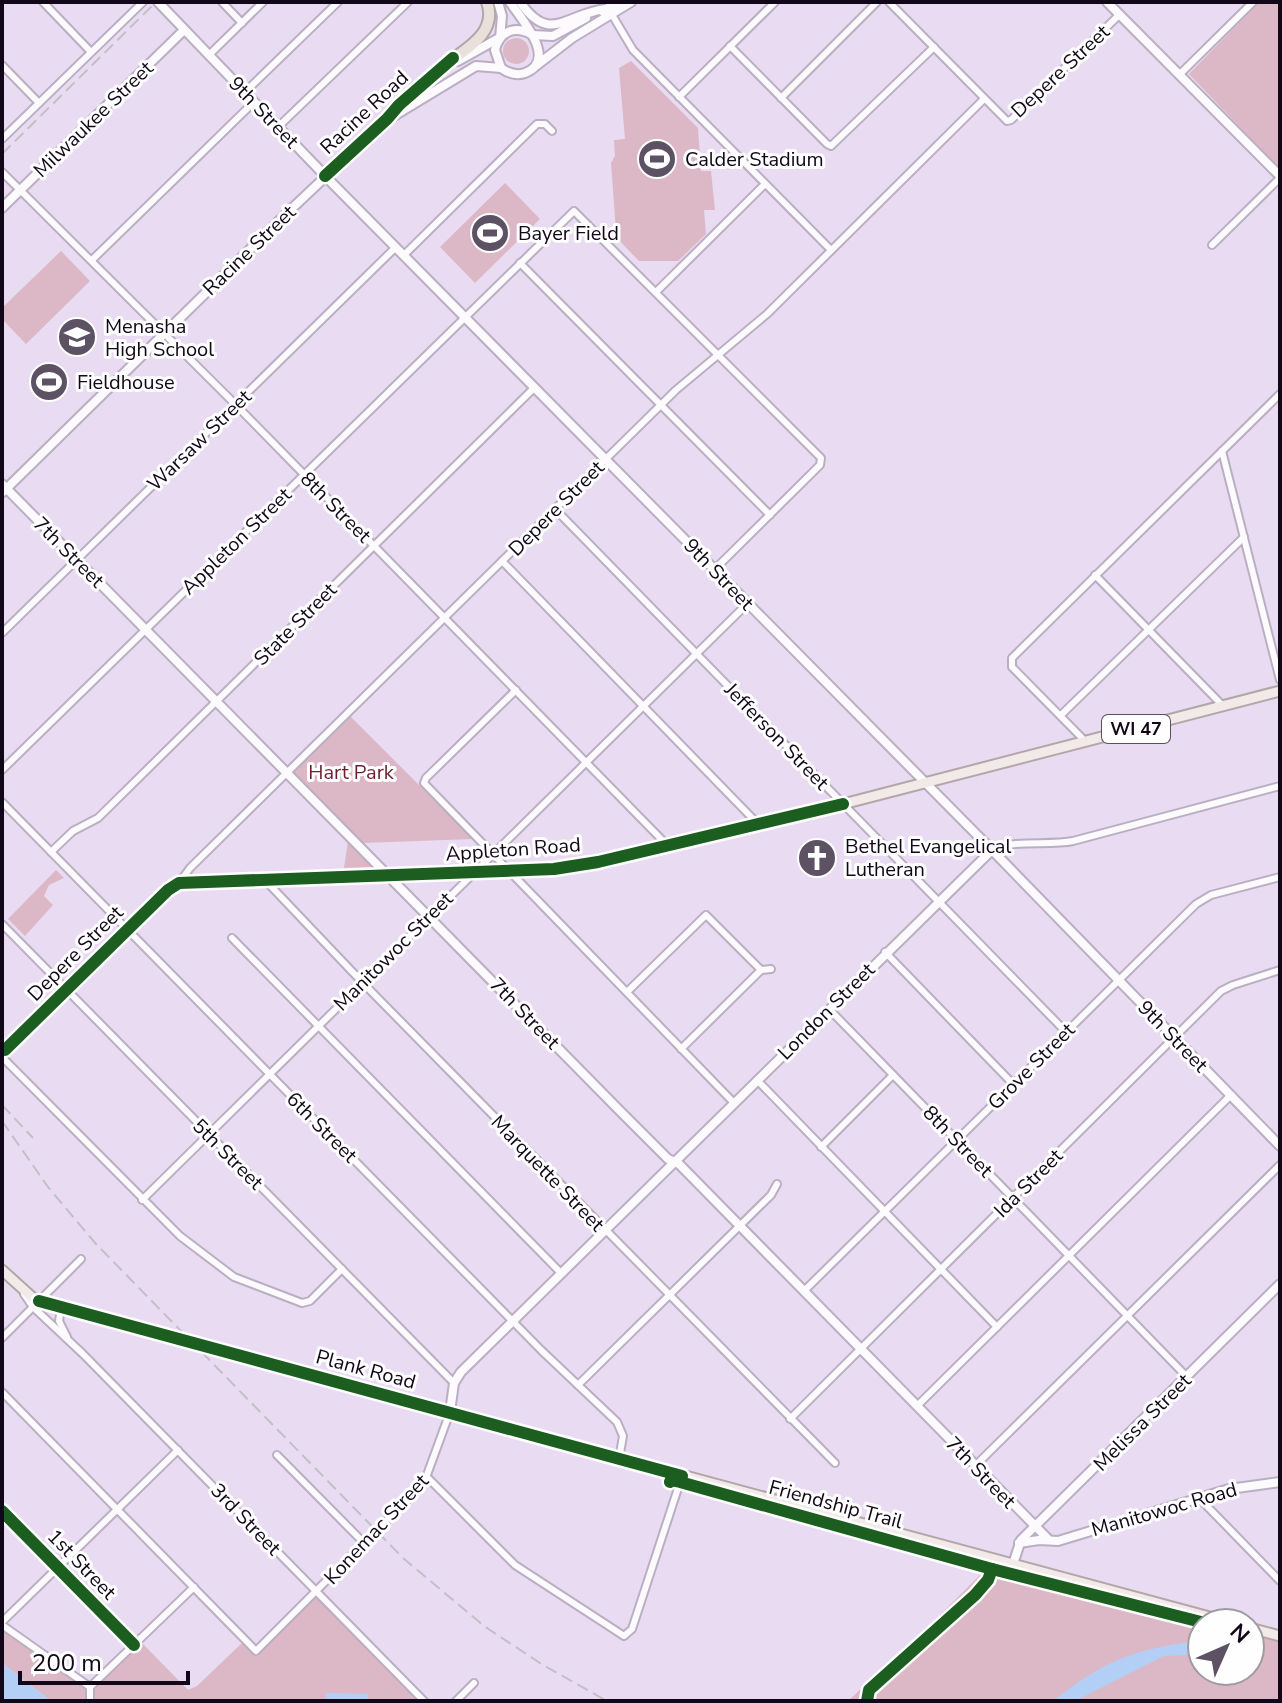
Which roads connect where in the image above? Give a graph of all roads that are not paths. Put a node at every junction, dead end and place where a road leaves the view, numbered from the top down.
1 (43, 2) edge
2 (143, 2) edge
3 (158, 2) edge
4 (222, 2) edge
5 (263, 2) edge
6 (338, 2) edge
7 (408, 2) edge
8 (487, 2) edge
9 (498, 2) edge
10 (510, 2) edge
11 (520, 2) edge
12 (619, 2) edge
13 (630, 2) edge
14 (775, 2) edge
15 (877, 2) edge
16 (889, 2) edge
17 (1107, 2) edge
18 (1253, 2) edge
19 (608, 10) junction
20 (1119, 15) junction
21 (242, 23) junction
22 (184, 30) junction
23 (531, 34) junction
24 (500, 38) junction
25 (730, 46) junction
26 (934, 47) junction
27 (91, 52) junction
28 (209, 55) junction
29 (2, 65) edge
30 (501, 68) junction
31 (533, 68) junction
32 (1179, 75) junction
33 (430, 77) junction
34 (245, 92) junction
35 (679, 97) junction
36 (781, 98) junction
37 (984, 99) junction
38 (254, 102) junction
39 (39, 103) junction
40 (387, 119) junction
41 (278, 127) junction
42 (552, 131) dead end
43 (2, 139) edge
44 (2, 172) edge
45 (325, 176) junction
46 (1280, 177) edge
47 (765, 184) junction
48 (21, 190) junction
49 (2, 208) edge
50 (1212, 245) dead end
51 (396, 247) junction
52 (831, 250) junction
53 (404, 255) junction
54 (92, 260) junction
55 (520, 263) junction
56 (656, 292) junction
57 (465, 317) junction
58 (164, 333) junction
59 (718, 354) junction
60 (535, 387) junction
61 (1280, 394) edge
62 (236, 405) junction
63 (661, 405) junction
64 (1222, 451) junction
65 (606, 458) junction
66 (304, 474) junction
67 (3, 488) edge
68 (555, 509) junction
69 (770, 515) junction
70 (1244, 537) junction
71 (374, 546) junction
72 (77, 560) junction
73 (502, 561) junction
74 (715, 569) junction
75 (1095, 575) junction
76 (748, 603) junction
77 (445, 617) junction
78 (146, 630) junction
79 (1150, 630) junction
80 (2, 633) edge
81 (696, 653) junction
82 (1280, 680) edge
83 (516, 690) junction
84 (1280, 691) edge
85 (216, 702) junction
86 (643, 705) junction
87 (1223, 706) junction
88 (1061, 715) junction
89 (1086, 742) junction
90 (587, 761) junction
91 (2, 770) edge
92 (288, 772) junction
93 (926, 783) junction
94 (1280, 786) edge
95 (2, 802) edge
96 (843, 804) junction
97 (758, 824) junction
98 (667, 845) junction
99 (992, 850) junction
100 (51, 852) junction
101 (492, 853) junction
102 (509, 871) junction
103 (472, 873) junction
104 (389, 875) junction
105 (1280, 877) edge
106 (265, 880) junction
107 (179, 883) junction
108 (939, 900) junction
109 (430, 916) junction
110 (2, 924) edge
111 (127, 930) junction
112 (232, 938) dead end
113 (885, 952) junction
114 (771, 969) dead end
115 (761, 970) junction
116 (1280, 970) edge
117 (1119, 980) junction
118 (362, 982) junction
119 (66, 989) junction
120 (627, 992) junction
121 (829, 1009) junction
122 (317, 1027) junction
123 (1066, 1032) junction
124 (1175, 1038) junction
125 (681, 1049) junction
126 (3, 1052) edge
127 (269, 1074) junction
128 (893, 1075) junction
129 (757, 1080) junction
130 (1013, 1084) junction
131 (1231, 1095) junction
132 (734, 1103) junction
133 (209, 1134) junction
134 (957, 1140) junction
135 (1280, 1146) edge
136 (821, 1147) junction
137 (674, 1162) junction
138 (1280, 1165) edge
139 (777, 1184) dead end
140 (1013, 1198) junction
141 (142, 1200) junction
142 (885, 1211) junction
143 (739, 1227) junction
144 (605, 1230) junction
145 (1069, 1256) junction
146 (81, 1259) dead end
147 (342, 1269) junction
148 (941, 1269) junction
149 (2, 1270) edge
150 (561, 1273) junction
151 (1280, 1284) edge
152 (804, 1291) junction
153 (668, 1295) junction
154 (36, 1304) junction
155 (61, 1308) junction
156 (1127, 1315) junction
157 (512, 1321) junction
158 (997, 1327) junction
159 (67, 1337) junction
160 (2, 1338) edge
161 (860, 1349) junction
162 (1187, 1377) junction
163 (454, 1383) junction
164 (578, 1385) junction
165 (2, 1392) edge
166 (917, 1406) junction
167 (450, 1412) junction
168 (790, 1419) junction
169 (178, 1450) junction
170 (277, 1455) dead end
171 (619, 1459) junction
172 (835, 1463) dead end
173 (975, 1466) junction
174 (682, 1476) junction
175 (428, 1478) junction
176 (1280, 1482) edge
177 (1199, 1498) junction
178 (117, 1509) junction
179 (2, 1511) edge
180 (1035, 1527) junction
181 (1048, 1539) junction
182 (364, 1543) junction
183 (1019, 1543) junction
184 (1013, 1564) junction
185 (58, 1567) junction
186 (1280, 1581) edge
187 (194, 1587) junction
188 (316, 1591) junction
189 (1186, 1611) edge
190 (2, 1624) edge
191 (134, 1645) junction
192 (474, 1683) dead end
193 (90, 1687) junction
194 (90, 1701) edge
195 (424, 1701) edge
196 (456, 1701) edge

1 - 27 street
2 - 27 street
3 - 22 street, 9th Street
4 - 21 street
5 - 21 street
6 - 34 street
7 - 41 street
8 - 33 highway
9 - 24 street
10 - 23 street
11 - 19 street
12 - 19 street
13 - 19 street
14 - 25 street
15 - 36 street
16 - 26 street
17 - 20 street
18 - 32 street
19 - 23 street
19 - 31 street
19 - 35 street
20 - 32 street
20 - 37 street, Depere Street
21 - 28 street
22 - 28 street, 9th Street
22 - 48 street, Milwaukee Street
23 - 24 street
23 - 31 street
24 - 30 street
24 - 33 street, Racine Road
25 - 35 street
25 - 36 street
26 - 36 street
26 - 37 street
27 - 39 street
28 - 34 street, 9th Street
29 - 39 street
30 - 31 street
30 - 40 street, Racine Road
32 - 46 street
33 - 40 street, Racine Road
34 - 38 street, 9th Street
35 - 47 street
37 - 52 street, Depere Street
38 - 41 street, 9th Street
38 - 54 street
39 - 43 street
40 - 45 street, Racine Road
41 - 45 street, 9th Street
42 - 53 street
44 - 48 street, 8th Street
45 - 51 street, 9th Street
45 - 58 street, Racine Street
46 - 50 street
47 - 52 street
47 - 56 street
48 - 49 street, Milwaukee Street
48 - 54 street, 8th Street
51 - 53 street, 9th Street
51 - 62 street, Warsaw Street
52 - 59 street, Depere Street
53 - 57 street, 9th Street
54 - 58 street, 8th Street
55 - 56 street, Appleton Street
55 - 57 street, Appleton Street
55 - 63 street
56 - 59 street
57 - 60 street, 9th Street
57 - 66 street, Appleton Street
58 - 62 street, 8th Street
58 - 67 street, Racine Street
59 - 63 street, Depere Street
59 - 69 street
60 - 65 street, 9th Street
60 - 71 street, State Street
61 - 64 street
62 - 66 street, 8th Street
62 - 72 street, Warsaw Street
63 - 65 street, Depere Street
63 - 69 street
64 - 70 street
64 - 75 street
65 - 68 street, Depere Street
65 - 74 street, 9th Street
66 - 71 street, 8th Street
66 - 78 street, Appleton Street
67 - 72 street, 7th Street
68 - 73 street, Depere Street
68 - 81 street, Jefferson Street
69 - 74 street
70 - 79 street
70 - 82 street
71 - 77 street, 8th Street
71 - 85 street, State Street
72 - 78 street, 7th Street
72 - 80 street, Warsaw Street
73 - 77 street, Depere Street
73 - 86 street
74 - 76 street, 9th Street
75 - 79 street
75 - 88 street
76 - 81 street, Manitowoc Street
76 - 93 street, 9th Street
77 - 83 street, 8th Street
77 - 92 street, Depere Street
78 - 85 street, 7th Street
78 - 91 street, Appleton Street
79 - 87 street
79 - 88 street
81 - 86 street, Manitowoc Street
81 - 96 street, Jefferson Street
83 - 90 street, 8th Street
83 - 101 street
84 - 87 main road, Appleton Road / WI 47
85 - 92 street, 7th Street
85 - 100 street, State Street
86 - 90 street, Manitowoc Street
86 - 97 street
87 - 89 main road, Appleton Road / WI 47
88 - 89 street
89 - 93 main road, Appleton Road / WI 47
90 - 98 street, 8th Street
90 - 101 street, Manitowoc Street
92 - 104 street, 7th Street
92 - 107 street, Depere Street
93 - 96 main road, Appleton Road / WI 47
93 - 99 street, 9th Street
94 - 99 street
95 - 100 street, 6th Street
96 - 97 main road, Appleton Road / WI 47
96 - 108 street, Jefferson Street
97 - 98 main road, Appleton Road / WI 47
98 - 102 main road, Appleton Road / WI 47
99 - 108 street, London Street
99 - 117 street, 9th Street
100 - 111 street, 6th Street
101 - 102 street
101 - 103 street, Manitowoc Street
102 - 103 main road, Appleton Road / WI 47
102 - 120 street
103 - 104 main road, Appleton Road / WI 47
103 - 109 street, Manitowoc Street
104 - 106 main road, Appleton Road / WI 47
104 - 109 street, 7th Street
105 - 117 street, Grove Street
106 - 107 main road, Appleton Road / WI 47
106 - 118 street, Marquette Street
107 - 111 main road, Depere Street
108 - 113 street, London Street
108 - 123 street, Jefferson Street
109 - 118 street, Manitowoc Street
109 - 137 street, 7th Street
110 - 119 street, 5th Street
111 - 119 main road, Depere Street
111 - 127 street, 6th Street
112 - 122 street
113 - 121 street, London Street
113 - 130 street
114 - 115 street
115 - 120 street
115 - 125 street
116 - 124 street, Ida Street
117 - 123 street, Grove Street
117 - 124 street, 9th Street
118 - 122 street, Manitowoc Street
118 - 144 street, Marquette Street
119 - 126 main road, Depere Street
119 - 133 street, 5th Street
120 - 125 street
121 - 128 street, 8th Street
121 - 129 street, London Street
122 - 127 street, Manitowoc Street
122 - 150 street
123 - 130 street, Grove Street
124 - 131 street, 9th Street
124 - 140 street, Ida Street
125 - 132 street
126 - 141 street
127 - 133 street, Manitowoc Street
127 - 157 street, 6th Street
128 - 134 street, 8th Street
128 - 136 street
129 - 132 street, London Street
129 - 136 street
130 - 134 street, Grove Street
131 - 135 street, 9th Street
131 - 145 street
132 - 137 street, London Street
133 - 141 street, Manitowoc Street
133 - 147 street, 5th Street
134 - 140 street, 8th Street
134 - 142 street, Grove Street
136 - 142 street
137 - 143 street, 7th Street
137 - 144 street, London Street
138 - 156 street
139 - 143 street
140 - 145 street, 8th Street
140 - 148 street, Ida Street
141 - 147 street
142 - 148 street
142 - 152 street, Grove Street
143 - 152 street, 7th Street
143 - 153 street
144 - 150 street, London Street
144 - 153 street, Marquette Street
145 - 156 street, 8th Street
145 - 158 street
146 - 154 street
147 - 163 street, 5th Street
148 - 158 street
148 - 161 street, Ida Street
149 - 154 main road, 3rd Street
150 - 157 street, London Street
151 - 162 street, Melissa Street
152 - 161 street, 7th Street
153 - 164 street
153 - 168 street, Marquette Street
154 - 155 main road, Plank Road
154 - 159 street, 3rd Street
154 - 160 street
155 - 159 street
155 - 167 main road, Plank Road
156 - 162 street, 8th Street
156 - 173 street
157 - 163 street, London Street
157 - 164 street, 6th Street
158 - 166 street
159 - 169 street, 3rd Street
161 - 166 street, 7th Street
161 - 168 street, Ida Street
162 - 180 street, Melissa Street
163 - 167 street, Konemac Street
164 - 171 street, 6th Street
165 - 178 street
166 - 173 street, 7th Street
167 - 171 main road, Plank Road
167 - 175 street, Konemac Street
168 - 172 street, Marquette Street
169 - 178 street
169 - 188 street, 3rd Street
170 - 182 street
171 - 174 main road, Plank Road
173 - 180 street, 7th Street
174 - 175 street
174 - 184 main road, Plank Road
175 - 182 street, Konemac Street
176 - 177 street, Manitowoc Road
177 - 181 street, Manitowoc Road
177 - 186 street
178 - 185 street
178 - 187 street
179 - 185 street, 1st Street
180 - 181 street, 7th Street
180 - 183 street, Melissa Street
181 - 183 street, Manitowoc Road
182 - 188 street, Konemac Street
183 - 184 street, Melissa Street
184 - 189 main road, Plank Road
185 - 190 street
185 - 191 street, 1st Street
187 - 188 street, Konemac Street
187 - 191 street
188 - 195 street, 3rd Street
190 - 193 street
191 - 193 street
192 - 196 street
193 - 194 street

